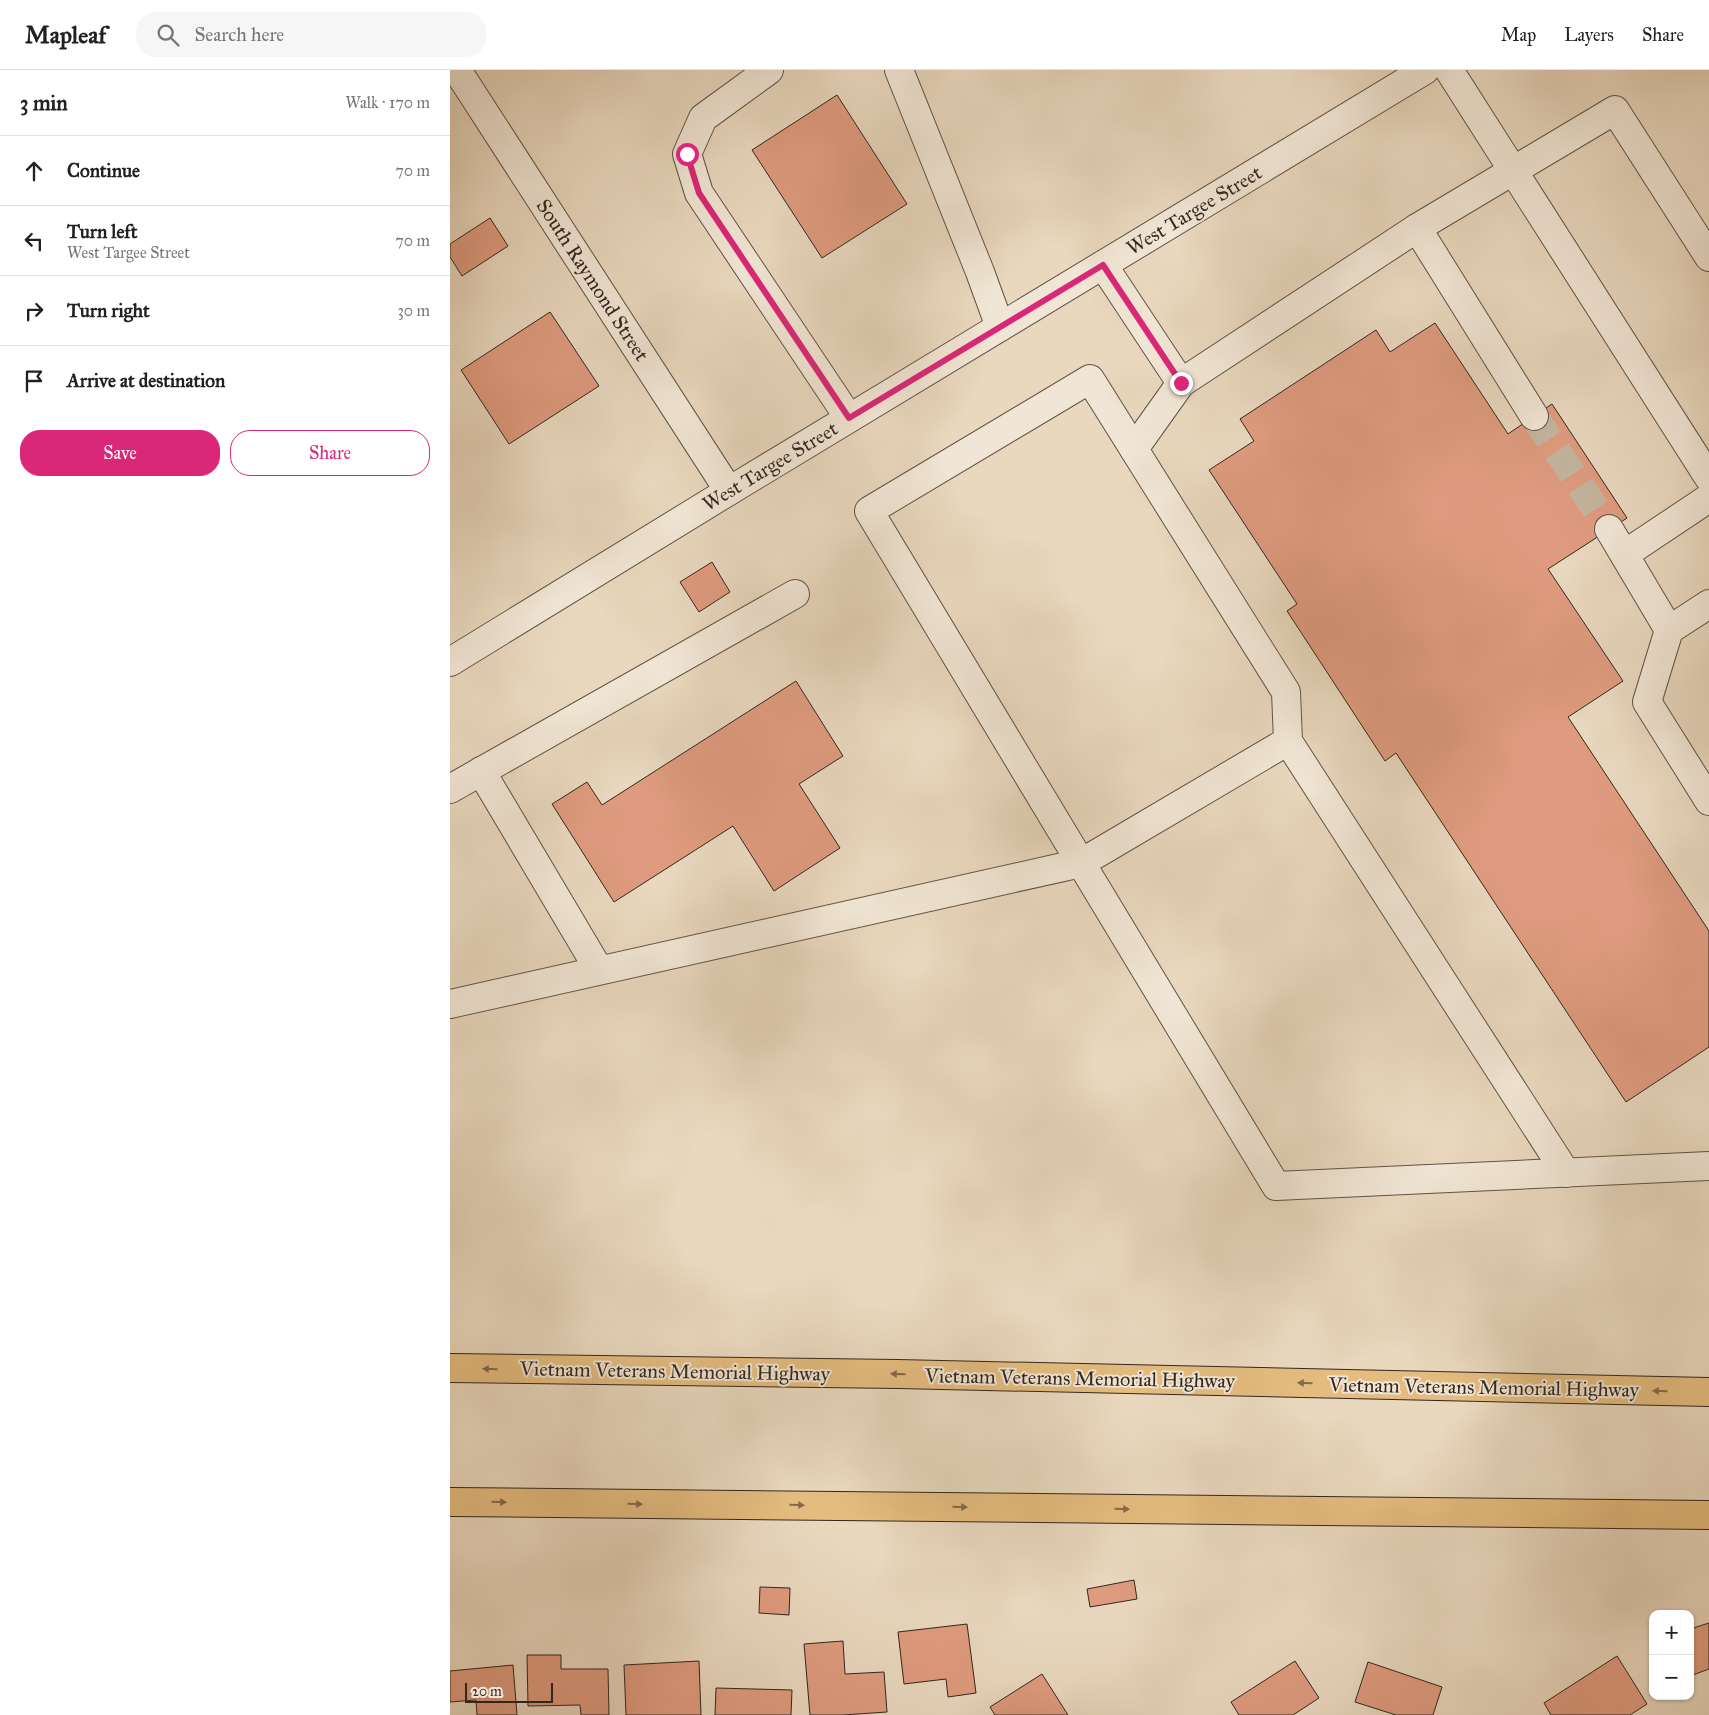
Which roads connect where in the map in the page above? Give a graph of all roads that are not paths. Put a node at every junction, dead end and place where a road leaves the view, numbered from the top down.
1 (457, 70) edge
2 (769, 70) edge
3 (899, 70) edge
4 (1425, 70) edge
5 (1449, 70) edge
6 (1513, 171) junction
7 (1417, 228) junction
8 (1709, 257) edge
9 (1103, 265) junction
10 (1000, 327) junction
11 (1181, 383) junction
12 (1534, 416) tunnel mouth
13 (849, 418) junction
14 (1134, 449) junction
15 (1709, 478) edge
16 (729, 491) junction
17 (1709, 498) edge
18 (1609, 529) tunnel mouth
19 (1625, 554) junction
20 (795, 594) dead end
21 (1709, 604) edge
22 (1669, 630) junction
23 (450, 662) edge
24 (1288, 742) junction
25 (481, 772) junction
26 (450, 789) edge
27 (1709, 801) edge
28 (1081, 863) junction
29 (599, 970) junction
30 (450, 1004) edge
31 (1709, 1166) edge
32 (1566, 1173) junction
33 (450, 1368) edge
34 (1709, 1392) edge
35 (450, 1502) edge
36 (1709, 1515) edge

1 - 16 street, South Raymond Street
2 - 13 street
3 - 10 street
4 - 9 street, West Targee Street
5 - 6 street
6 - 7 street
6 - 8 street
6 - 15 street
7 - 11 street
7 - 12 street
9 - 10 street, West Targee Street
9 - 11 street
10 - 13 street, West Targee Street
11 - 14 street
13 - 16 street, West Targee Street
14 - 24 street
14 - 28 street
16 - 23 street, West Targee Street
17 - 19 street
18 - 19 street
19 - 22 street
20 - 25 street
21 - 22 street
22 - 27 street
24 - 28 street
24 - 32 street
25 - 26 street
25 - 29 street
28 - 29 street
28 - 32 street
29 - 30 street
31 - 32 street
34 -> 33 highway, Vietnam Veterans Memorial Highway
35 -> 36 highway

